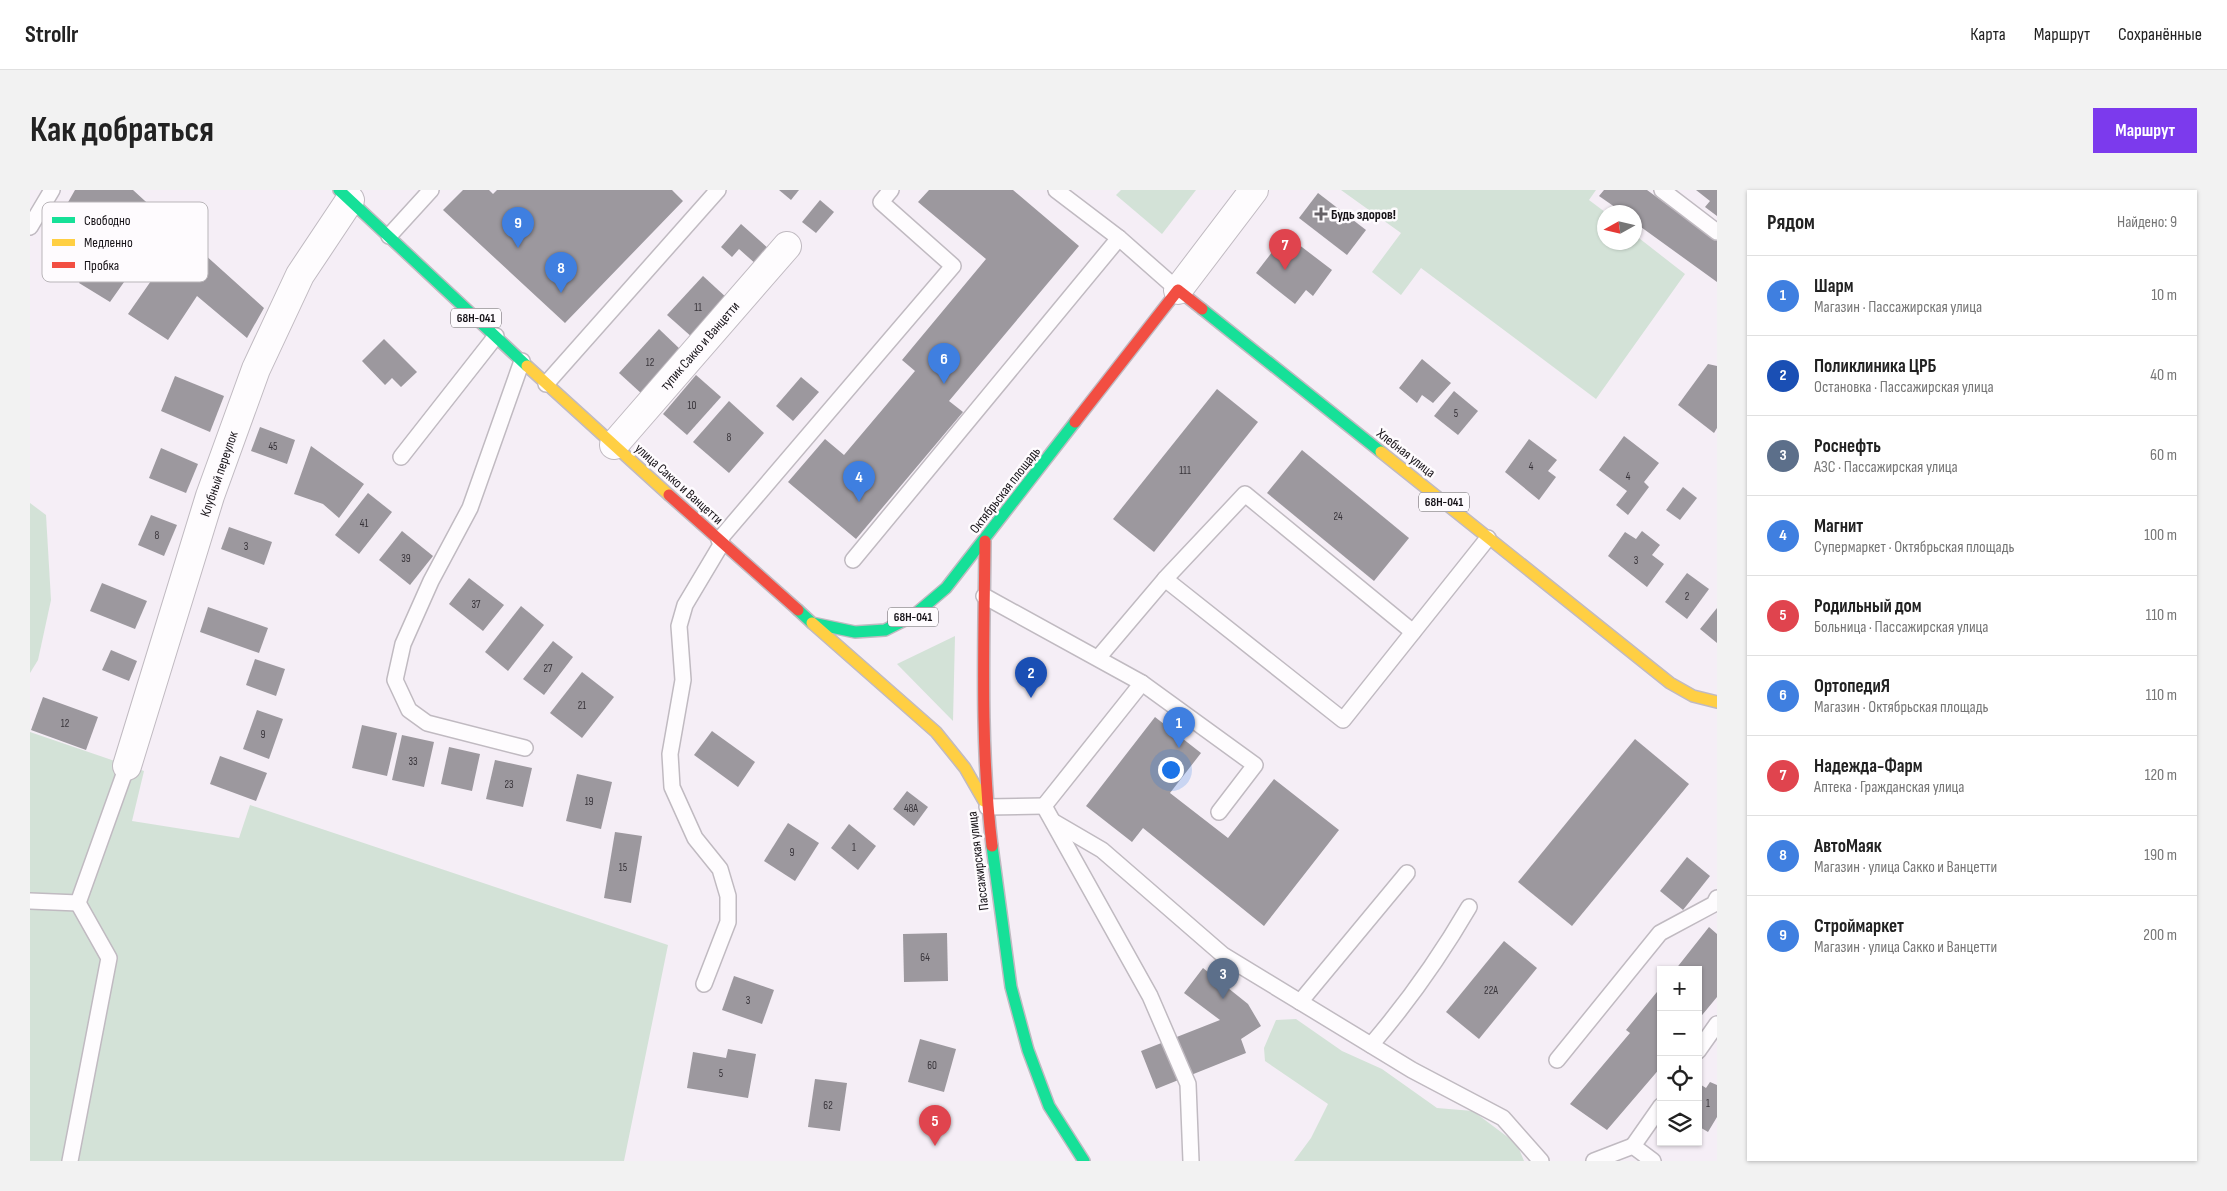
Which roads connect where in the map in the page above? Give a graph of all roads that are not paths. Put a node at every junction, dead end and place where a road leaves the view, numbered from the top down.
1 (52, 190) edge
2 (431, 190) edge
3 (718, 190) edge
4 (891, 190) edge
5 (1056, 190) edge
6 (1254, 190) edge
7 (1662, 190) edge
8 (345, 195) edge
9 (45, 202) edge
10 (42, 207) edge
11 (30, 227) edge
12 (1717, 232) edge
13 (390, 236) junction
14 (1119, 238) junction
15 (787, 246) dead end
16 (1178, 290) junction
17 (496, 336) junction
18 (522, 361) junction
19 (546, 384) junction
20 (614, 446) junction
21 (401, 457) dead end
22 (1488, 538) junction
23 (985, 541) junction
24 (721, 542) junction
25 (853, 560) dead end
26 (1165, 579) junction
27 (984, 596) junction
28 (812, 623) junction
29 (1413, 632) junction
30 (1098, 658) junction
31 (1142, 684) junction
32 (1717, 702) edge
33 (525, 748) dead end
34 (127, 766) joint
35 (1044, 806) junction
36 (987, 807) junction
37 (1219, 812) dead end
38 (1054, 822) junction
39 (1407, 873) dead end
40 (1717, 898) edge
41 (30, 901) edge
42 (78, 903) junction
43 (1469, 907) dead end
44 (704, 984) dead end
45 (1300, 1002) junction
46 (1717, 1024) edge
47 (1371, 1045) junction
48 (1702, 1045) edge
49 (1557, 1060) dead end
50 (1657, 1112) edge
51 (1633, 1146) junction
52 (70, 1161) edge
53 (1084, 1161) edge
54 (1191, 1161) edge
55 (1541, 1161) edge
56 (1594, 1161) edge
57 (1653, 1161) edge

1 - 9 lane
2 - 13 lane
3 - 19 lane
4 - 24 lane
5 - 14 lane
6 - 16 street
7 - 12 lane
8 - 13 main road, улица Сакко и Ванцетти / 68Н-041
8 - 34 street, Клубный переулок
10 - 11 lane
13 - 17 main road, улица Сакко и Ванцетти / 68Н-041
14 - 16 lane
14 - 25 lane
15 - 20 street, тупик Сакко и Ванцетти
16 - 22 main road, Хлебная улица / 68Н-041
16 - 23 main road, Октябрьская площадь / 68Н-041
17 - 18 main road, улица Сакко и Ванцетти / 68Н-041
17 - 21 lane
18 - 19 main road, улица Сакко и Ванцетти / 68Н-041
18 - 33 lane
19 - 20 main road, улица Сакко и Ванцетти / 68Н-041
20 - 24 main road, улица Сакко и Ванцетти / 68Н-041
22 - 29 lane
22 - 32 main road, Хлебная улица / 68Н-041
23 - 27 main road, Пассажирская улица
23 - 28 main road, Октябрьская площадь / 68Н-041
24 - 28 main road, улица Сакко и Ванцетти / 68Н-041
24 - 44 lane
26 - 29 lane
26 - 29 lane
26 - 30 lane
27 - 30 lane
27 - 36 main road, Пассажирская улица
28 - 36 main road, улица Сакко и Ванцетти
30 - 31 lane
31 - 35 lane
31 - 37 lane
34 - 42 lane
35 - 36 lane
35 - 38 lane
36 - 53 main road, Пассажирская улица
38 - 45 lane
38 - 54 lane
39 - 45 lane
40 - 49 lane
41 - 42 lane
42 - 52 lane
43 - 47 lane
45 - 47 lane
46 - 48 lane
47 - 55 lane
50 - 51 lane
51 - 56 lane
51 - 57 lane

